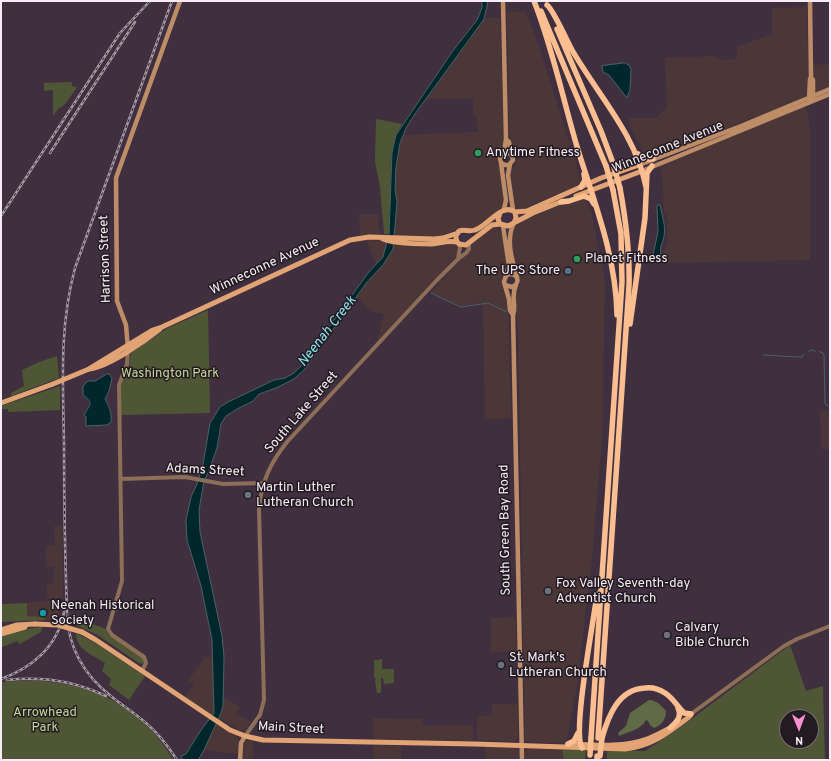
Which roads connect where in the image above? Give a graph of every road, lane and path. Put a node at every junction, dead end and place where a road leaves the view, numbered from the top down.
1 (180, 1) edge
2 (503, 1) edge
3 (534, 1) edge
4 (537, 1) edge
5 (810, 1) edge
6 (546, 3) edge
7 (830, 89) edge
8 (830, 94) edge
9 (811, 99) junction
10 (506, 138) junction
11 (635, 150) junction
12 (578, 151) junction
13 (504, 153) junction
14 (512, 155) junction
15 (653, 159) junction
16 (501, 163) junction
17 (510, 164) junction
18 (639, 165) junction
19 (652, 166) junction
20 (642, 171) junction
21 (589, 184) junction
22 (581, 187) junction
23 (646, 187) junction
24 (592, 190) junction
25 (561, 202) junction
26 (502, 211) junction
27 (514, 211) junction
28 (597, 211) junction
29 (514, 224) junction
30 (501, 225) junction
31 (467, 231) junction
32 (458, 232) junction
33 (394, 240) junction
34 (469, 243) junction
35 (459, 245) junction
36 (463, 256) junction
37 (458, 259) junction
38 (507, 275) junction
39 (517, 277) junction
40 (506, 285) junction
41 (516, 285) junction
42 (513, 315) junction
43 (619, 321) junction
44 (626, 333) junction
45 (128, 348) junction
46 (1, 403) edge
47 (120, 479) junction
48 (264, 483) junction
49 (601, 585) junction
50 (1, 625) edge
51 (17, 625) junction
52 (32, 625) junction
53 (830, 626) edge
54 (1, 630) edge
55 (1, 634) edge
56 (142, 671) junction
57 (671, 697) junction
58 (581, 705) junction
59 (691, 714) junction
60 (670, 728) junction
61 (244, 736) junction
62 (600, 738) junction
63 (568, 744) junction
64 (521, 745) junction
65 (534, 745) junction
66 (581, 747) junction
67 (590, 758) edge
68 (598, 758) edge
69 (240, 760) edge
70 (522, 760) edge

1 - 45 main road, Harrison Street
2 - 10 main road
3 - 12 highway
4 - 43 highway, bridge
5 - 9 main road
6 - 11 highway
6 - 44 highway, bridge
7 - 9 main road, Winneconne Avenue
8 - 9 main road, Winneconne Avenue
9 - 15 main road, Winneconne Avenue
9 - 19 main road, Winneconne Avenue
10 - 13 main road
10 - 14 main road
11 - 15 highway
11 - 18 highway
12 - 21 highway
12 - 22 highway
13 - 14 main road
13 - 16 main road
14 - 17 main road
15 - 18 main road, Winneconne Avenue
16 - 17 main road
16 - 26 main road
17 - 27 main road
18 - 20 highway
18 - 21 main road, Winneconne Avenue
19 - 20 main road, Winneconne Avenue
19 - 23 highway
20 - 23 highway
20 - 24 main road, Winneconne Avenue
21 - 22 main road, Winneconne Avenue
21 - 24 highway
22 - 27 main road, Winneconne Avenue
23 - 44 highway
24 - 25 main road, Winneconne Avenue
24 - 28 highway
25 - 28 highway
25 - 29 main road, Winneconne Avenue
26 - 27 main road
26 - 30 main road
26 - 31 main road
27 - 29 main road
28 - 43 highway
29 - 30 main road
29 - 39 main road
30 - 34 main road
30 - 38 main road
31 - 32 main road
31 - 34 main road
32 - 33 main road, Winneconne Avenue
32 - 35 main road
33 - 35 main road, Winneconne Avenue
33 - 45 main road, Winneconne Avenue
34 - 35 main road
34 - 36 street
35 - 36 street
35 - 37 street
36 - 37 street, South Lake Street
37 - 48 street, South Lake Street
38 - 39 main road
38 - 40 main road
39 - 41 main road
40 - 41 main road
40 - 42 main road, South Green Bay Road
41 - 42 main road, South Green Bay Road
42 - 64 main road, South Green Bay Road
43 - 49 highway
44 - 62 highway
45 - 46 main road, Winneconne Avenue, bridge
45 - 47 street, Harrison Street
47 - 48 street, Adams Street
47 - 56 street, Harrison Street
48 - 61 street, South Lake Street
49 - 58 highway
49 - 67 highway, bridge
50 - 51 main road
51 - 52 main road, Main Street
51 - 54 main road, Main Street
52 - 55 main road, Main Street
52 - 56 main road, Main Street, bridge
53 - 59 street
56 - 61 main road, Main Street
57 - 59 highway
57 - 60 highway
57 - 62 highway
58 - 63 highway
58 - 66 highway
59 - 60 main road, Main Street
59 - 66 main road, Main Street
60 - 66 main road, Main Street
61 - 64 main road, Main Street
61 - 69 main road
62 - 68 highway
63 - 65 main road, Main Street
63 - 66 main road, Main Street
64 - 65 main road, Main Street
64 - 70 main road, South Green Bay Road
65 - 66 main road, Main Street

